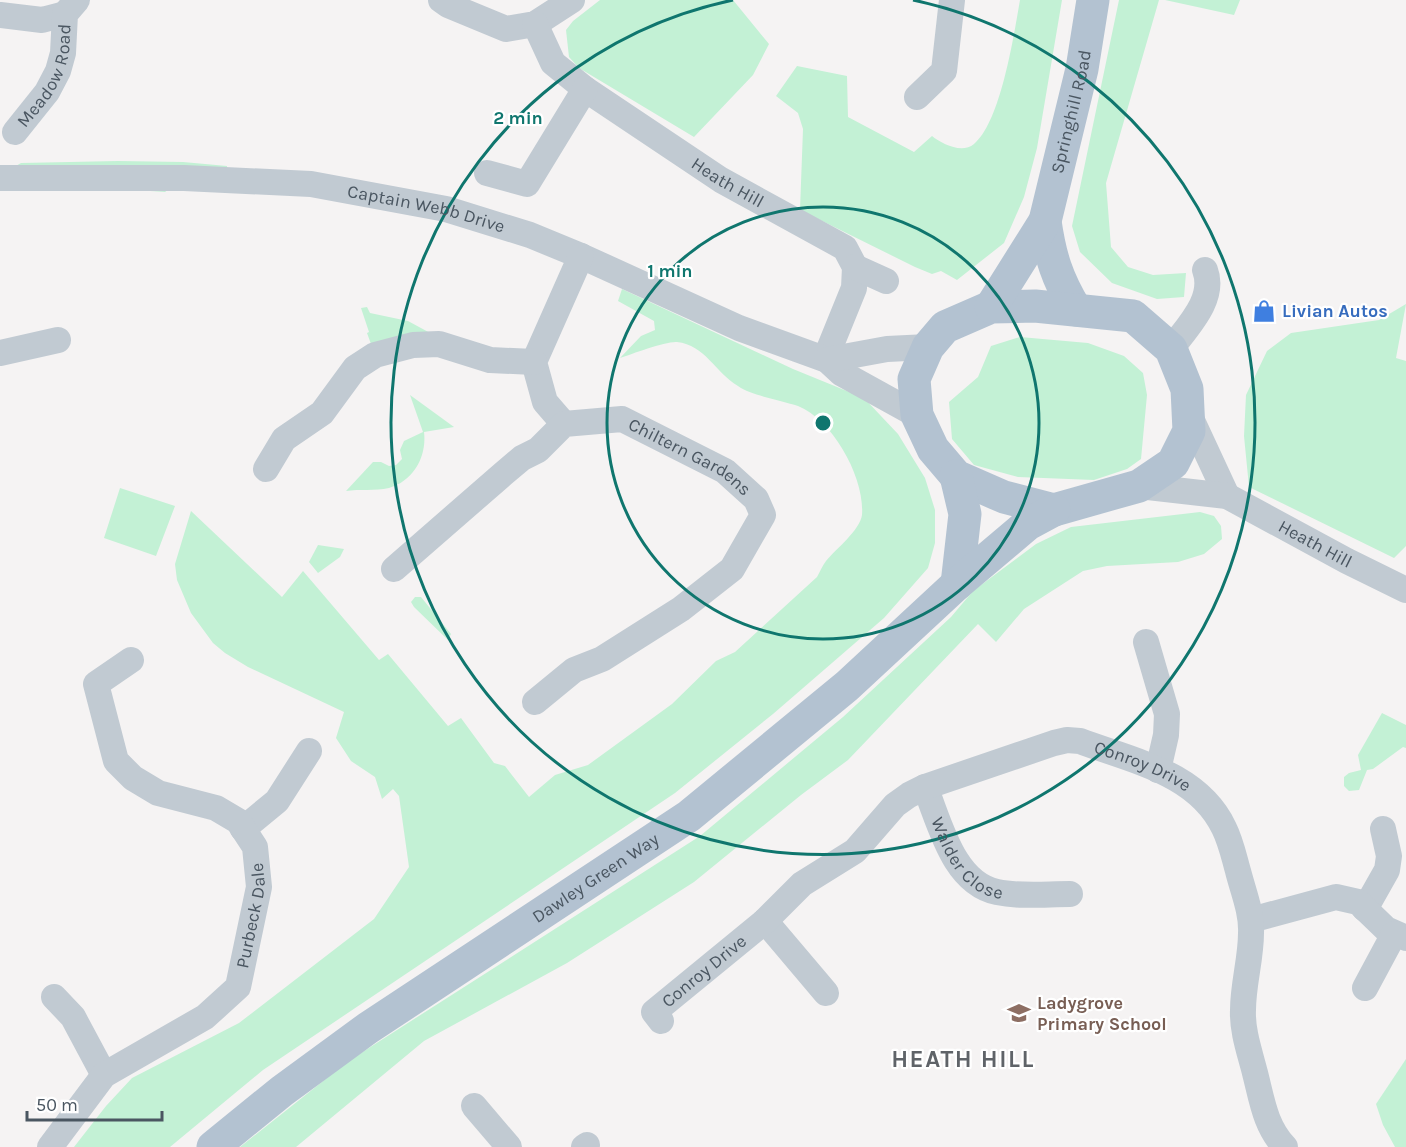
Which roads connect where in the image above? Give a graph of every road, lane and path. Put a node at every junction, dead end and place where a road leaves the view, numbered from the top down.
1 (441, 0) edge
2 (572, 0) edge
3 (952, 0) edge
4 (1093, 0) edge
5 (71, 7) edge
6 (0, 15) edge
7 (535, 24) junction
8 (585, 89) junction
9 (917, 97) dead end
10 (15, 132) dead end
11 (487, 173) dead end
12 (0, 178) edge
13 (1045, 221) junction
14 (581, 256) junction
15 (1205, 270) dead end
16 (855, 278) junction
17 (886, 281) dead end
18 (991, 307) junction
19 (1076, 310) junction
20 (58, 340) dead end
21 (928, 347) junction
22 (1171, 349) junction
23 (0, 353) edge
24 (827, 360) junction
25 (534, 362) junction
26 (1188, 412) junction
27 (917, 415) junction
28 (564, 424) junction
29 (266, 469) dead end
30 (956, 476) junction
31 (1139, 486) junction
32 (1227, 496) junction
33 (1054, 510) junction
34 (394, 569) dead end
35 (957, 584) junction
36 (1406, 590) edge
37 (1146, 642) dead end
38 (131, 660) dead end
39 (535, 702) dead end
40 (309, 751) dead end
41 (1158, 770) junction
42 (925, 787) junction
43 (243, 829) junction
44 (1383, 829) dead end
45 (1070, 894) dead end
46 (1365, 909) junction
47 (1251, 920) junction
48 (765, 921) junction
49 (1400, 936) edge
50 (1365, 988) dead end
51 (826, 993) dead end
52 (54, 997) dead end
53 (661, 1022) dead end
54 (105, 1075) junction
55 (474, 1107) dead end
56 (50, 1147) edge
57 (213, 1147) edge
58 (509, 1147) edge
59 (1285, 1147) edge

1 - 7 street
2 - 7 street
3 - 9 street
4 - 13 main road, Springhill Road
5 - 6 street, Meadow Road
5 - 10 street, Meadow Road
7 - 8 street, Heath Hill
8 - 11 street
8 - 16 street, Heath Hill
12 - 14 street, Captain Webb Drive
13 - 18 main road, Springhill Road
13 - 19 main road, Springhill Road
14 - 24 street, Captain Webb Drive
14 - 25 street
15 - 22 street
16 - 17 street
16 - 24 street
18 - 19 main road
18 - 21 main road
19 - 22 main road
20 - 23 street
21 - 24 street
21 - 27 main road
22 - 26 main road, Dawley Green Way
24 - 27 street, Captain Webb Drive
25 - 28 street
25 - 29 street
26 - 31 main road, Dawley Green Way
26 - 32 street
27 - 30 main road
28 - 34 street
28 - 39 street, Chiltern Gardens
30 - 33 main road
30 - 35 main road
31 - 32 street, Heath Hill
31 - 33 main road, Dawley Green Way
32 - 36 street, Heath Hill
33 - 35 main road, Dawley Green Way
35 - 57 main road, Dawley Green Way
37 - 41 street
38 - 43 street, Purbeck Dale
40 - 43 street
41 - 42 street, Conroy Drive
41 - 47 street, Conroy Drive
42 - 45 street, Walder Close
42 - 48 street, Conroy Drive
43 - 54 street, Purbeck Dale
44 - 46 street
46 - 47 street
46 - 49 street
47 - 59 street, Conroy Drive
48 - 51 street, Conroy Drive
48 - 53 street, Conroy Drive
49 - 50 street
52 - 54 street
54 - 56 street, Purbeck Dale
55 - 58 street

